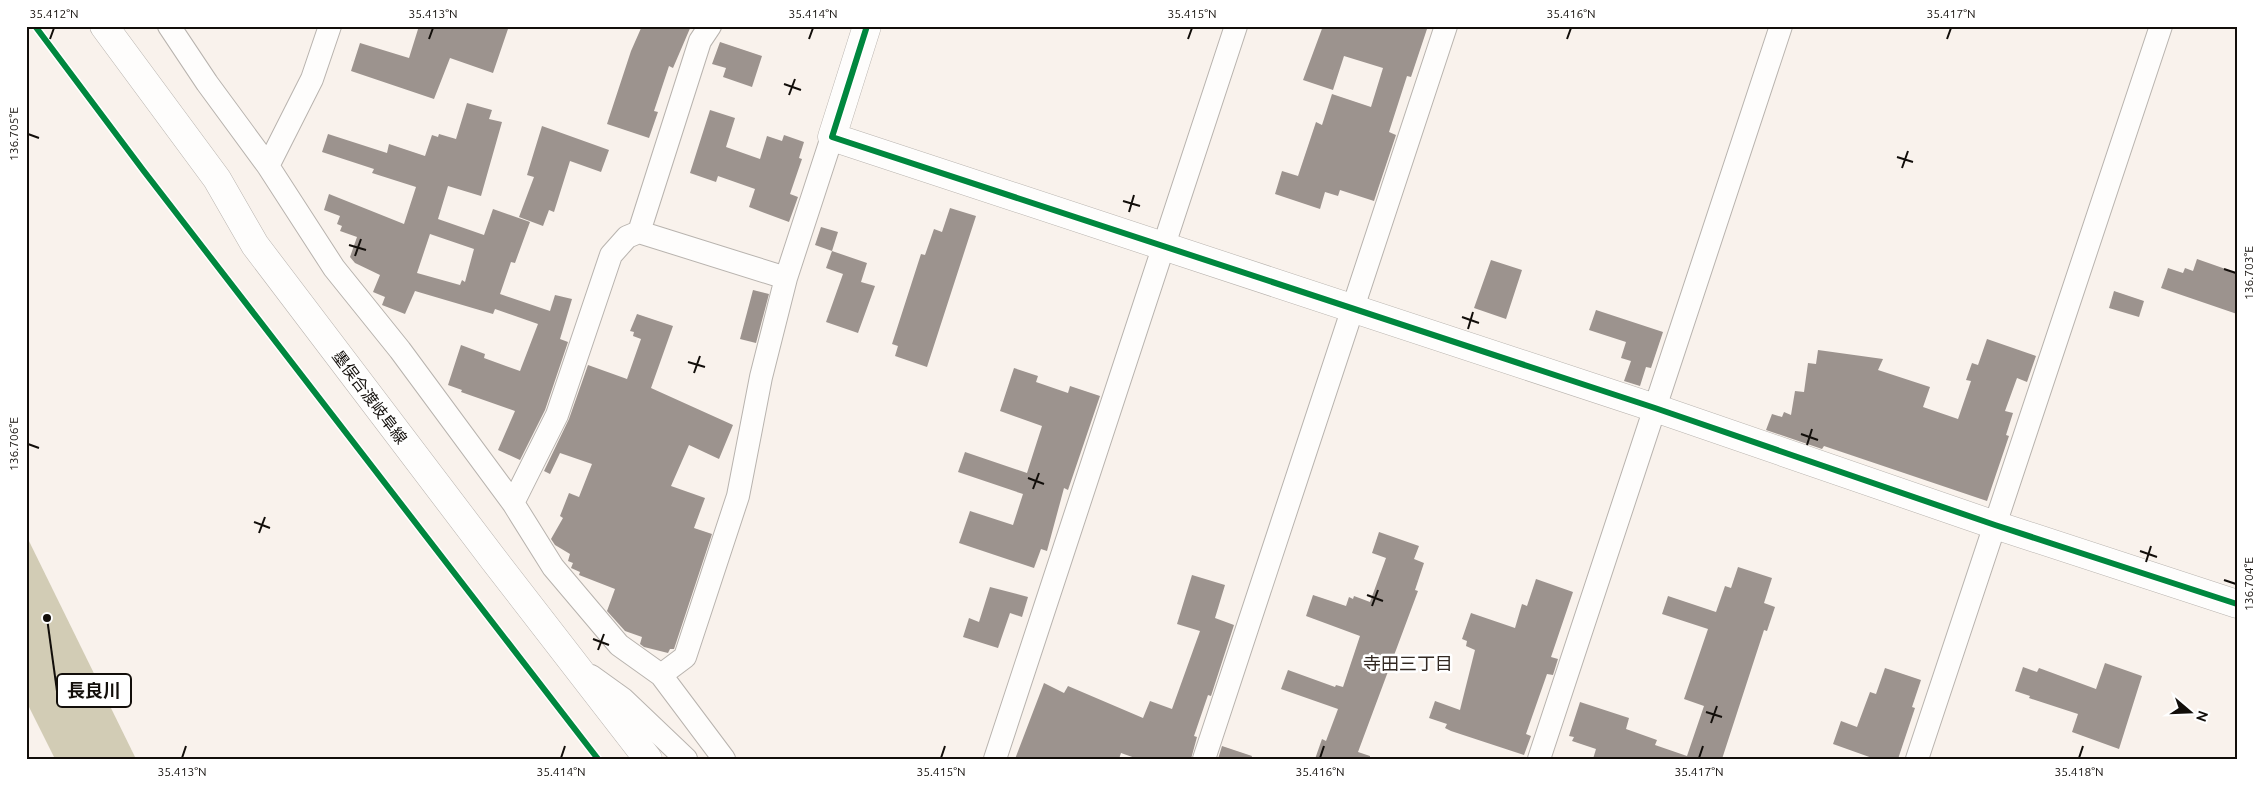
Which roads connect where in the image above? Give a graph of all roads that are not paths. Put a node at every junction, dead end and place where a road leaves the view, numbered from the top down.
1 (104, 26) edge
2 (169, 26) edge
3 (330, 26) edge
4 (710, 26) edge
5 (867, 26) edge
6 (1236, 26) edge
7 (1446, 26) edge
8 (1780, 26) edge
9 (2162, 26) edge
10 (832, 137) junction
11 (268, 166) junction
12 (639, 232) junction
13 (1162, 246) junction
14 (786, 278) junction
15 (1351, 309) junction
16 (1654, 408) junction
17 (513, 503) junction
18 (1996, 525) junction
19 (2237, 604) edge
20 (574, 664) junction
21 (661, 675) junction
22 (648, 759) edge
23 (686, 759) edge
24 (724, 759) edge
25 (994, 759) edge
26 (1204, 759) edge
27 (1539, 759) edge
28 (1917, 759) edge

1 - 20 street, 墨俣合渡岐阜線
2 - 11 street
3 - 11 street
4 - 12 street
5 - 10 street
6 - 13 street
7 - 15 street
8 - 16 street
9 - 18 street
10 - 13 street
10 - 14 street
11 - 17 street
12 - 14 street
12 - 17 street
13 - 15 street
13 - 25 street
14 - 21 street
15 - 16 street
15 - 26 street
16 - 18 street
16 - 27 street
17 - 21 street
18 - 19 street
18 - 28 street
20 - 22 street, 墨俣合渡岐阜線
20 - 23 street
21 - 24 street

